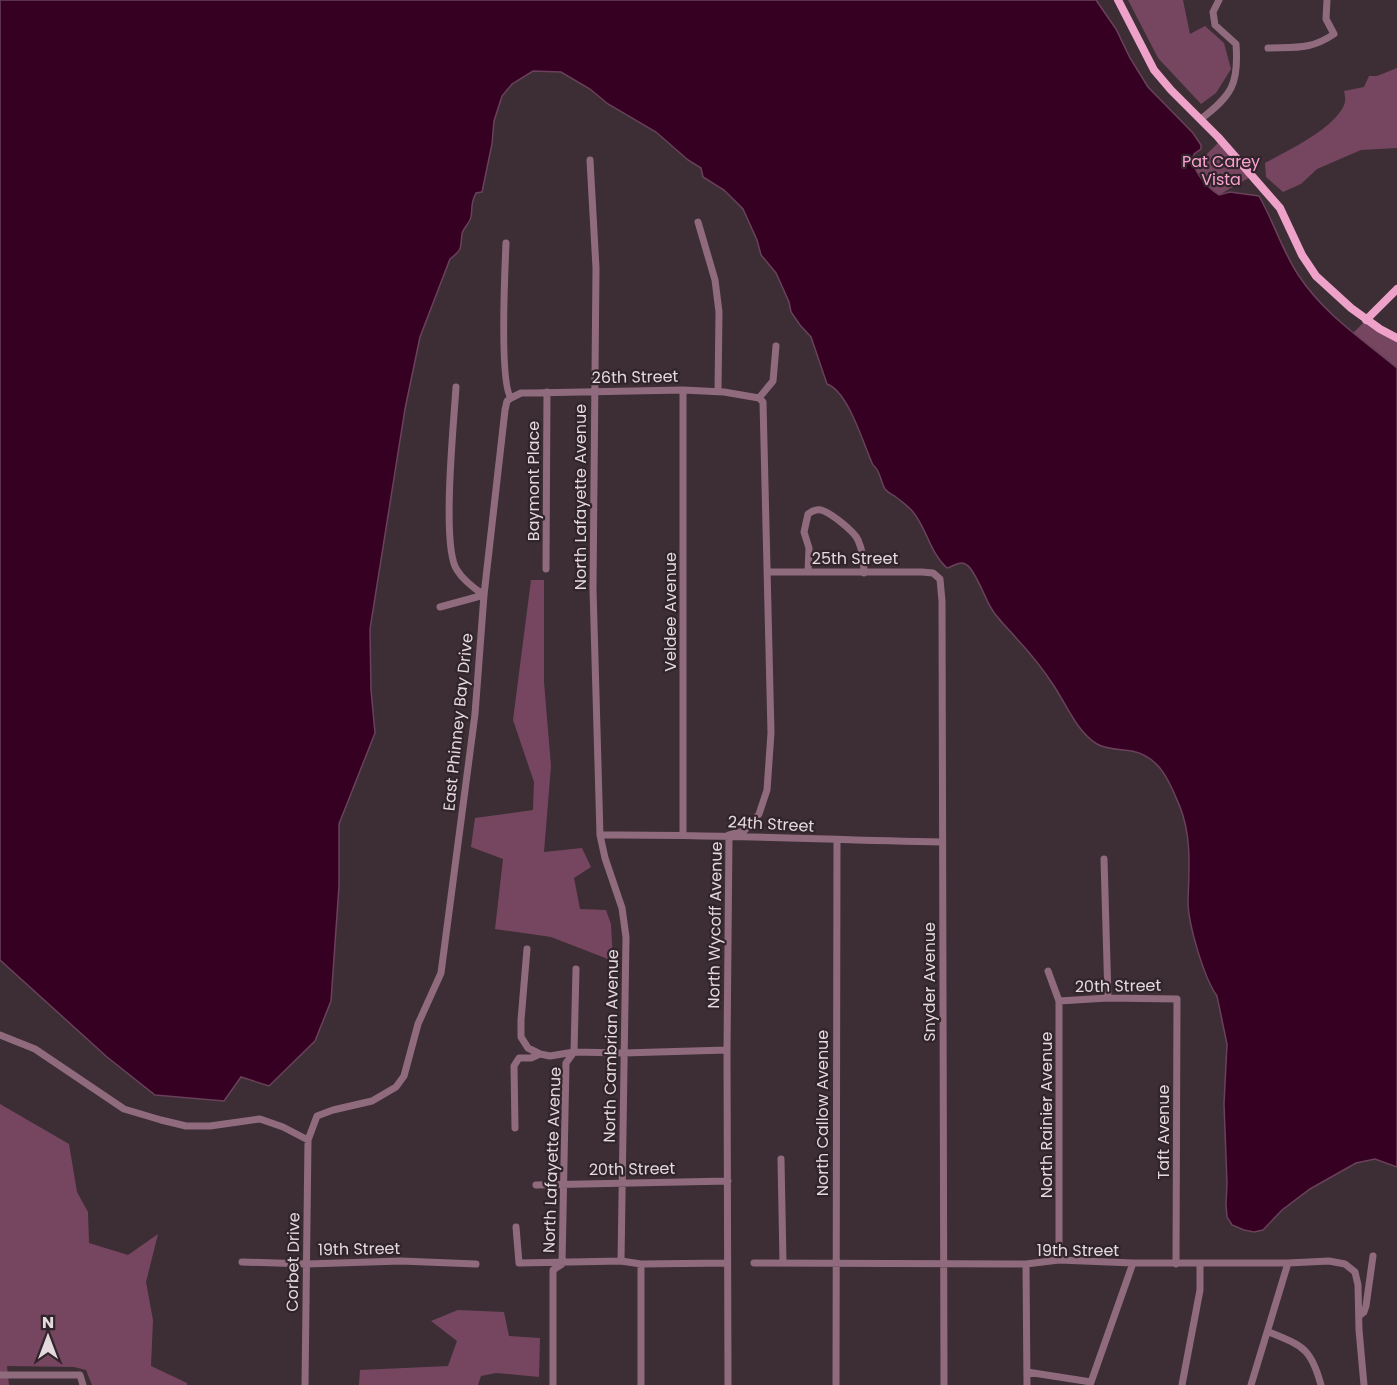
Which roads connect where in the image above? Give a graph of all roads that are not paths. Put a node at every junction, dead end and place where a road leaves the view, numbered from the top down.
1 (1118, 0) edge
2 (1219, 0) edge
3 (1327, 0) edge
4 (1268, 48) dead end
5 (1201, 119) junction
6 (591, 160) dead end
7 (698, 222) dead end
8 (506, 243) dead end
9 (1397, 289) edge
10 (1366, 320) junction
11 (1397, 338) edge
12 (776, 346) dead end
13 (456, 387) dead end
14 (683, 390) junction
15 (595, 391) junction
16 (718, 391) junction
17 (547, 392) junction
18 (511, 398) junction
19 (759, 398) junction
20 (546, 569) dead end
21 (768, 572) junction
22 (808, 572) junction
23 (864, 573) junction
24 (940, 579) joint
25 (484, 595) junction
26 (440, 607) dead end
27 (683, 834) junction
28 (600, 835) junction
29 (729, 835) junction
30 (837, 840) junction
31 (941, 842) junction
32 (1104, 859) dead end
33 (527, 949) dead end
34 (576, 969) dead end
35 (1048, 971) dead end
36 (1108, 998) junction
37 (1176, 999) joint
38 (1059, 1001) junction
39 (0, 1035) edge
40 (727, 1050) junction
41 (573, 1052) junction
42 (623, 1053) junction
43 (540, 1054) junction
44 (515, 1128) dead end
45 (308, 1140) junction
46 (781, 1159) dead end
47 (728, 1180) junction
48 (623, 1182) junction
49 (562, 1184) junction
50 (536, 1185) dead end
51 (516, 1227) dead end
52 (1373, 1256) dead end
53 (1059, 1260) junction
54 (242, 1262) dead end
55 (621, 1262) junction
56 (835, 1262) junction
57 (727, 1263) junction
58 (754, 1263) dead end
59 (783, 1263) junction
60 (1132, 1263) junction
61 (1288, 1263) junction
62 (307, 1264) junction
63 (476, 1264) dead end
64 (562, 1264) junction
65 (641, 1264) junction
66 (944, 1264) junction
67 (1026, 1264) junction
68 (1176, 1264) junction
69 (1200, 1264) junction
70 (1359, 1316) junction
71 (1269, 1332) junction
72 (1027, 1372) junction
73 (0, 1375) edge
74 (1090, 1383) edge
75 (83, 1385) edge
76 (305, 1385) edge
77 (553, 1385) edge
78 (641, 1385) edge
79 (728, 1385) edge
80 (836, 1385) edge
81 (944, 1385) edge
82 (1027, 1385) edge
83 (1182, 1385) edge
84 (1251, 1385) edge
85 (1321, 1385) edge
86 (1364, 1385) edge

1 - 5 main road
2 - 5 street
3 - 4 street
5 - 10 main road
6 - 15 street, North Lafayette Avenue
7 - 16 street
8 - 18 street, East Phinney Bay Drive
9 - 10 main road
10 - 11 main road
12 - 19 street
13 - 25 street
14 - 15 street, 26th Street
14 - 16 street, 26th Street
14 - 27 street, Veldee Avenue
15 - 17 street, 26th Street
15 - 28 street, North Lafayette Avenue
16 - 19 street, 26th Street
17 - 18 street, 26th Street
17 - 20 street, Baymont Place
18 - 25 street, East Phinney Bay Drive
19 - 21 street, North Wycoff Avenue
21 - 22 street, 25th Street
21 - 29 street, North Wycoff Avenue
22 - 23 street, 25th Street
22 - 23 street
23 - 24 street, 25th Street
24 - 31 street, Snyder Avenue
25 - 26 street
25 - 45 street, East Phinney Bay Drive
27 - 28 street, 24th Street
27 - 29 street, 24th Street
28 - 42 street, North Cambrian Avenue
29 - 30 street, 24th Street
29 - 40 street, North Wycoff Avenue
30 - 31 street, 24th Street
30 - 56 street, North Callow Avenue
31 - 66 street, Snyder Avenue
32 - 36 street
33 - 43 street
34 - 41 street, North Lafayette Avenue
35 - 38 street, North Rainier Avenue
36 - 37 street, 20th Street
36 - 38 street, 20th Street
37 - 68 street, Taft Avenue
38 - 53 street, North Rainier Avenue
39 - 45 street
40 - 42 street
40 - 47 street, North Wycoff Avenue
41 - 42 street
41 - 43 street
41 - 49 street, North Lafayette Avenue
42 - 48 street, North Cambrian Avenue
43 - 44 street
45 - 62 street, Corbet Drive
46 - 59 street
47 - 48 street, 20th Street
47 - 57 street, North Wycoff Avenue
48 - 49 street, 20th Street
48 - 55 street, North Cambrian Avenue
49 - 50 street, 20th Street
49 - 64 street, North Lafayette Avenue
51 - 64 street
52 - 70 street
53 - 60 street, 19th Street
53 - 67 street, 19th Street
54 - 62 street, 19th Street
55 - 64 street
55 - 65 street
56 - 59 street, 19th Street
56 - 66 street, 19th Street
56 - 80 street, North Callow Avenue
57 - 65 street
57 - 79 street, North Wycoff Avenue
58 - 59 street, 19th Street
60 - 68 street, 19th Street
60 - 74 street
61 - 69 street, 19th Street
61 - 70 street, 19th Street
61 - 71 street
62 - 63 street, 19th Street
62 - 76 street, Corbet Drive
64 - 77 street, North Lafayette Avenue
65 - 78 street
66 - 67 street, 19th Street
66 - 81 street, Snyder Avenue
67 - 72 street
68 - 69 street, 19th Street
69 - 83 street
70 - 86 street, 19th Street
71 - 84 street
71 - 85 street
72 - 74 street
72 - 82 street
73 - 75 street

